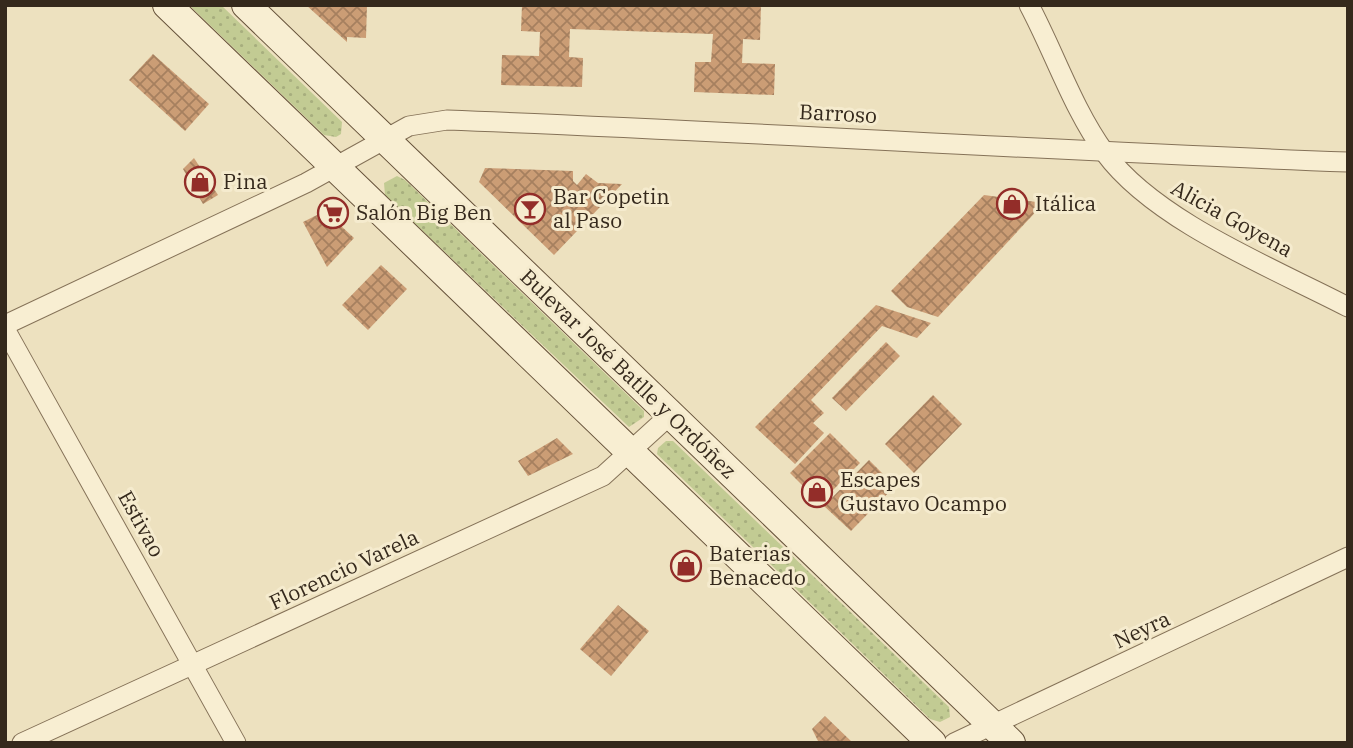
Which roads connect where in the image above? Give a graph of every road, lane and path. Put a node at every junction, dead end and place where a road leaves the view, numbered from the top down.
1 (167, 5) edge
2 (246, 5) edge
3 (1030, 5) edge
4 (382, 139) junction
5 (1105, 153) junction
6 (1348, 162) edge
7 (336, 167) junction
8 (1348, 307) edge
9 (5, 327) edge
10 (670, 415) junction
11 (630, 453) junction
12 (1348, 557) edge
13 (194, 663) junction
14 (1002, 734) edge
15 (22, 743) edge
16 (236, 743) edge
17 (932, 743) edge
18 (954, 743) edge

1 - 7 main road
2 - 4 main road, Bulevar José Batlle y Ordóñez
3 - 5 street, Alicia Goyena
4 - 5 street, Barroso
4 - 7 street, Barroso
4 - 10 main road, Bulevar José Batlle y Ordóñez
5 - 6 street, Barroso
5 - 8 street, Alicia Goyena
7 - 9 street, Barroso
7 - 11 main road
9 - 13 street, Estivao
10 - 11 street, Florencio Varela
10 - 14 main road, Bulevar José Batlle y Ordóñez
11 - 13 street, Florencio Varela
11 - 17 main road
12 - 14 street, Neyra
13 - 15 street, Florencio Varela
13 - 16 street, Estivao
14 - 18 street, Neyra

